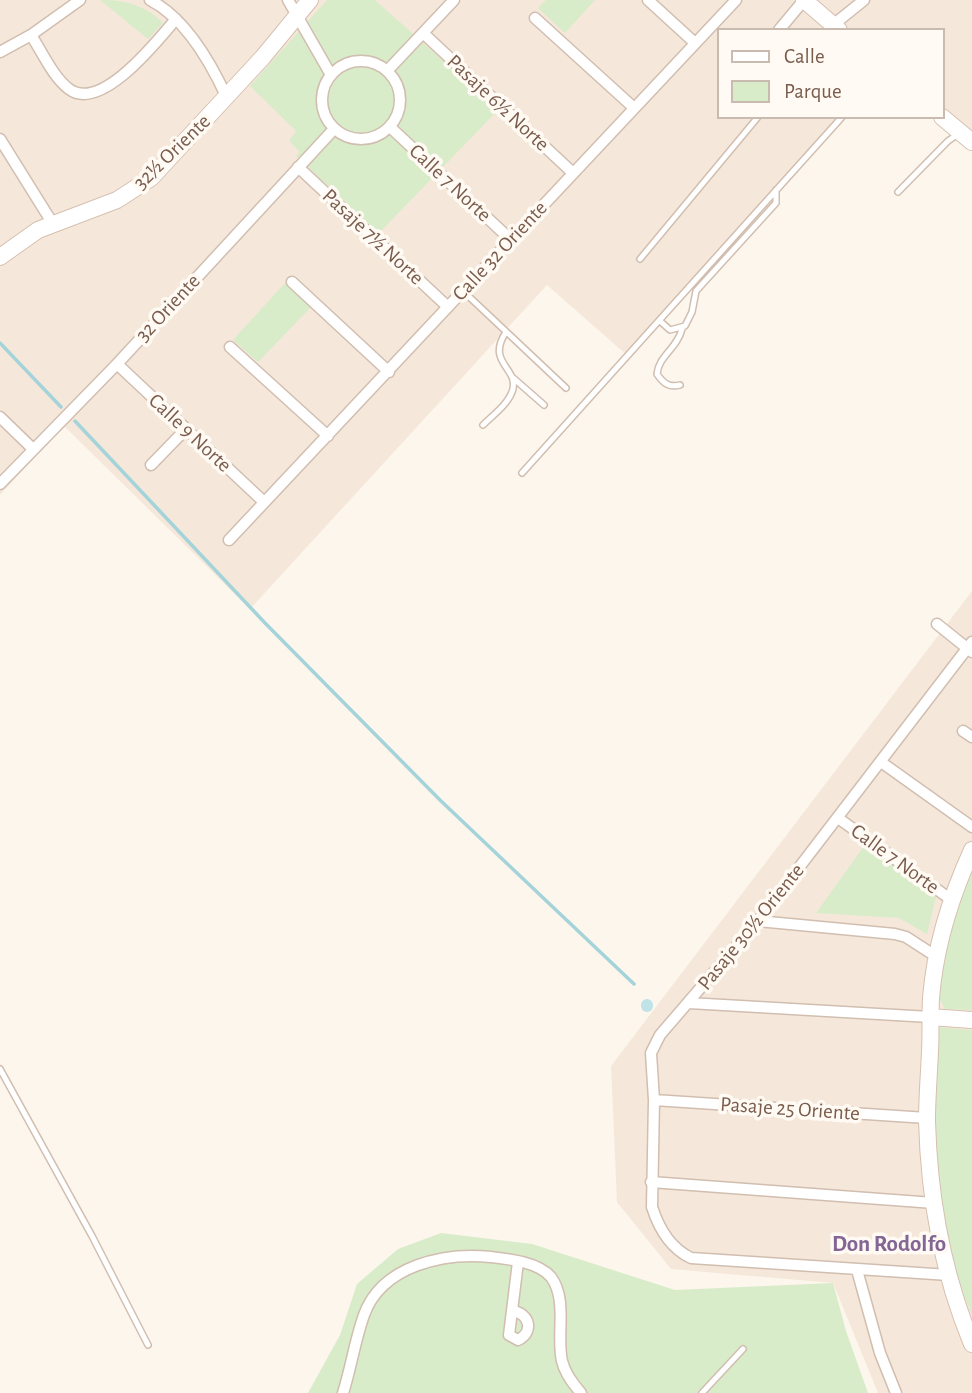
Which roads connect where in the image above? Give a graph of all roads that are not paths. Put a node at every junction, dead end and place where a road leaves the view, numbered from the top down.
1 (80, 0) edge
2 (150, 0) edge
3 (288, 0) edge
4 (310, 0) edge
5 (454, 0) edge
6 (648, 0) edge
7 (736, 0) edge
8 (804, 0) edge
9 (864, 0) edge
10 (296, 17) junction
11 (535, 18) dead end
12 (176, 19) junction
13 (781, 28) edge
14 (834, 28) edge
15 (423, 33) junction
16 (31, 35) junction
17 (695, 43) junction
18 (0, 52) edge
19 (387, 71) junction
20 (331, 75) junction
21 (227, 98) junction
22 (633, 107) junction
23 (756, 119) edge
24 (840, 119) edge
25 (944, 119) edge
26 (390, 127) junction
27 (334, 129) junction
28 (966, 137) edge
29 (1, 142) edge
30 (298, 167) junction
31 (573, 173) junction
32 (776, 190) junction
33 (898, 192) dead end
34 (53, 223) junction
35 (511, 240) junction
36 (0, 257) edge
37 (640, 259) dead end
38 (292, 282) dead end
39 (463, 291) junction
40 (448, 307) junction
41 (660, 321) junction
42 (682, 328) junction
43 (506, 332) junction
44 (230, 347) dead end
45 (117, 364) junction
46 (389, 372) junction
47 (512, 377) junction
48 (680, 385) dead end
49 (566, 388) dead end
50 (544, 405) dead end
51 (0, 417) edge
52 (483, 425) dead end
53 (186, 429) junction
54 (328, 436) junction
55 (33, 449) junction
56 (151, 465) dead end
57 (522, 474) dead end
58 (0, 484) edge
59 (264, 502) junction
60 (229, 540) dead end
61 (937, 624) dead end
62 (970, 648) edge
63 (881, 762) junction
64 (838, 818) junction
65 (972, 827) edge
66 (972, 850) edge
67 (953, 901) junction
68 (758, 921) junction
69 (937, 957) junction
70 (689, 1003) junction
71 (930, 1017) junction
72 (972, 1020) edge
73 (0, 1069) edge
74 (653, 1100) junction
75 (927, 1118) junction
76 (651, 1182) junction
77 (934, 1203) junction
78 (519, 1262) junction
79 (856, 1270) junction
80 (948, 1275) junction
81 (513, 1311) dead end
82 (972, 1344) edge
83 (148, 1345) dead end
84 (743, 1349) dead end
85 (343, 1393) edge
86 (582, 1393) edge
87 (702, 1393) edge
88 (896, 1393) edge

1 - 16 street
2 - 12 street
3 - 10 street
4 - 10 street, 32½ Oriente
5 - 15 street
6 - 17 street
7 - 17 street, Calle 32 Oriente
8 - 13 street
8 - 14 street
9 - 14 street
10 - 20 street
10 - 21 street, 32½ Oriente
11 - 22 street
12 - 16 street
12 - 21 street
15 - 19 street
15 - 31 street, Pasaje 6½ Norte
16 - 18 street
17 - 22 street, Calle 32 Oriente
19 - 20 street
19 - 26 street
20 - 27 street
21 - 34 street, 32½ Oriente
22 - 31 street, Calle 32 Oriente
23 - 37 lane
24 - 32 lane
25 - 28 street
26 - 27 street
26 - 35 street, Calle 7 Norte
27 - 30 street, 32 Oriente
28 - 33 lane
29 - 34 street
30 - 40 street, Pasaje 7½ Norte
30 - 45 street, 32 Oriente
31 - 35 street, Calle 32 Oriente
32 - 41 lane
32 - 42 lane
34 - 36 street, 32½ Oriente
35 - 39 street, Calle 32 Oriente
38 - 46 street
39 - 40 street, Calle 32 Oriente
39 - 43 lane
40 - 46 street, Calle 32 Oriente
41 - 42 lane
41 - 57 lane
42 - 48 lane
43 - 47 lane
43 - 49 lane
44 - 54 street
45 - 53 street, Calle 9 Norte
45 - 55 street, 32 Oriente
46 - 54 street, Calle 32 Oriente
47 - 50 lane
47 - 52 lane
51 - 55 street
53 - 56 street
53 - 59 street, Calle 9 Norte
54 - 59 street, Calle 32 Oriente
55 - 58 street, 32 Oriente
59 - 60 street, Calle 32 Oriente
61 - 62 street
62 - 63 street, Pasaje 30½ Oriente
63 - 64 street, Pasaje 30½ Oriente
63 - 65 street
64 - 67 street, Calle 7 Norte
64 - 68 street, Pasaje 30½ Oriente
66 - 67 street
67 - 69 street
68 - 69 street
68 - 70 street, Pasaje 30½ Oriente
69 - 71 street
70 - 71 street
70 - 74 street, Pasaje 30½ Oriente
71 - 72 street
71 - 75 street
73 - 83 lane
74 - 75 street, Pasaje 25 Oriente
74 - 76 street, Pasaje 30½ Oriente
75 - 77 street
76 - 77 street
76 - 79 street, Pasaje 30½ Oriente
77 - 80 street
78 - 81 street
78 - 85 street
78 - 86 street
79 - 80 street
79 - 88 street
80 - 82 street
84 - 87 lane

